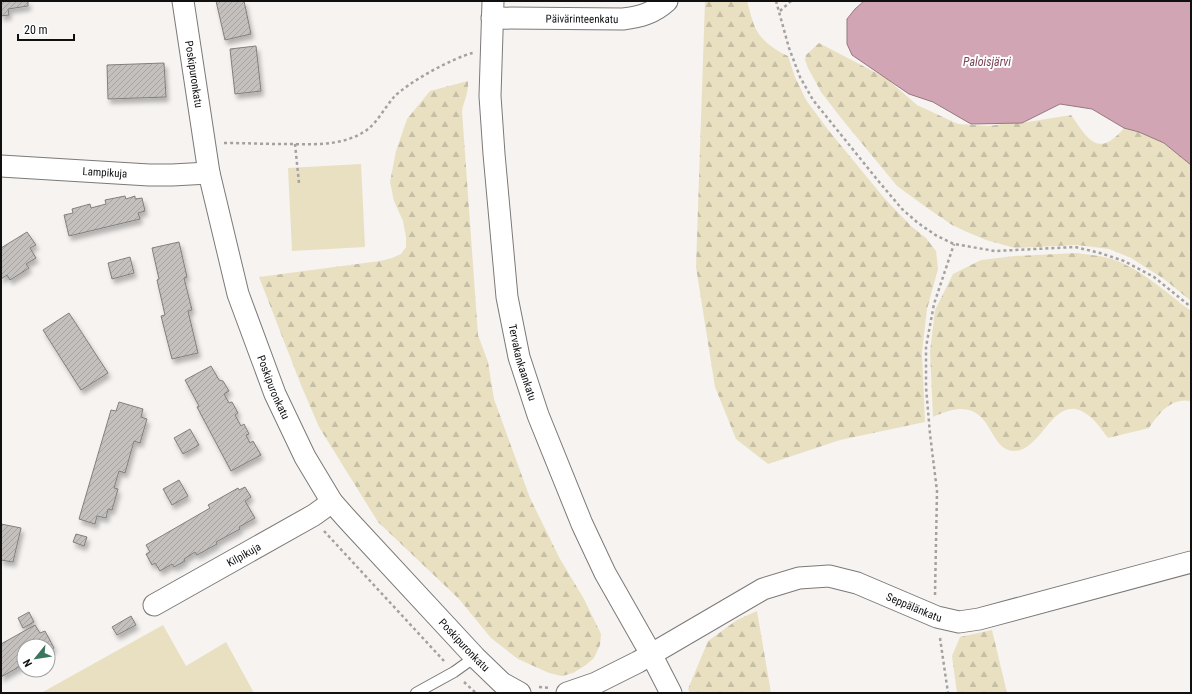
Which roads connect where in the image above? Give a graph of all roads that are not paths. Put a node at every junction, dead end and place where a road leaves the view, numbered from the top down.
1 (183, 1) edge
2 (667, 1) edge
3 (493, 10) edge
4 (1, 166) edge
5 (209, 173) junction
6 (332, 502) junction
7 (1191, 562) edge
8 (154, 605) dead end
9 (651, 654) junction
10 (475, 657) junction
11 (526, 689) edge
12 (559, 690) edge
13 (416, 693) edge
14 (671, 693) edge

1 - 5 street, Poskipuronkatu
2 - 3 street, Päivärinteenkatu
3 - 9 street, Tervakankaankatu
4 - 5 street, Lampikuja
5 - 6 street, Poskipuronkatu
6 - 8 street, Kilpikuja
6 - 10 street, Poskipuronkatu
7 - 9 street, Seppälänkatu
9 - 12 street
9 - 14 street, Tervakankaankatu
10 - 11 street, Poskipuronkatu
10 - 13 lane

